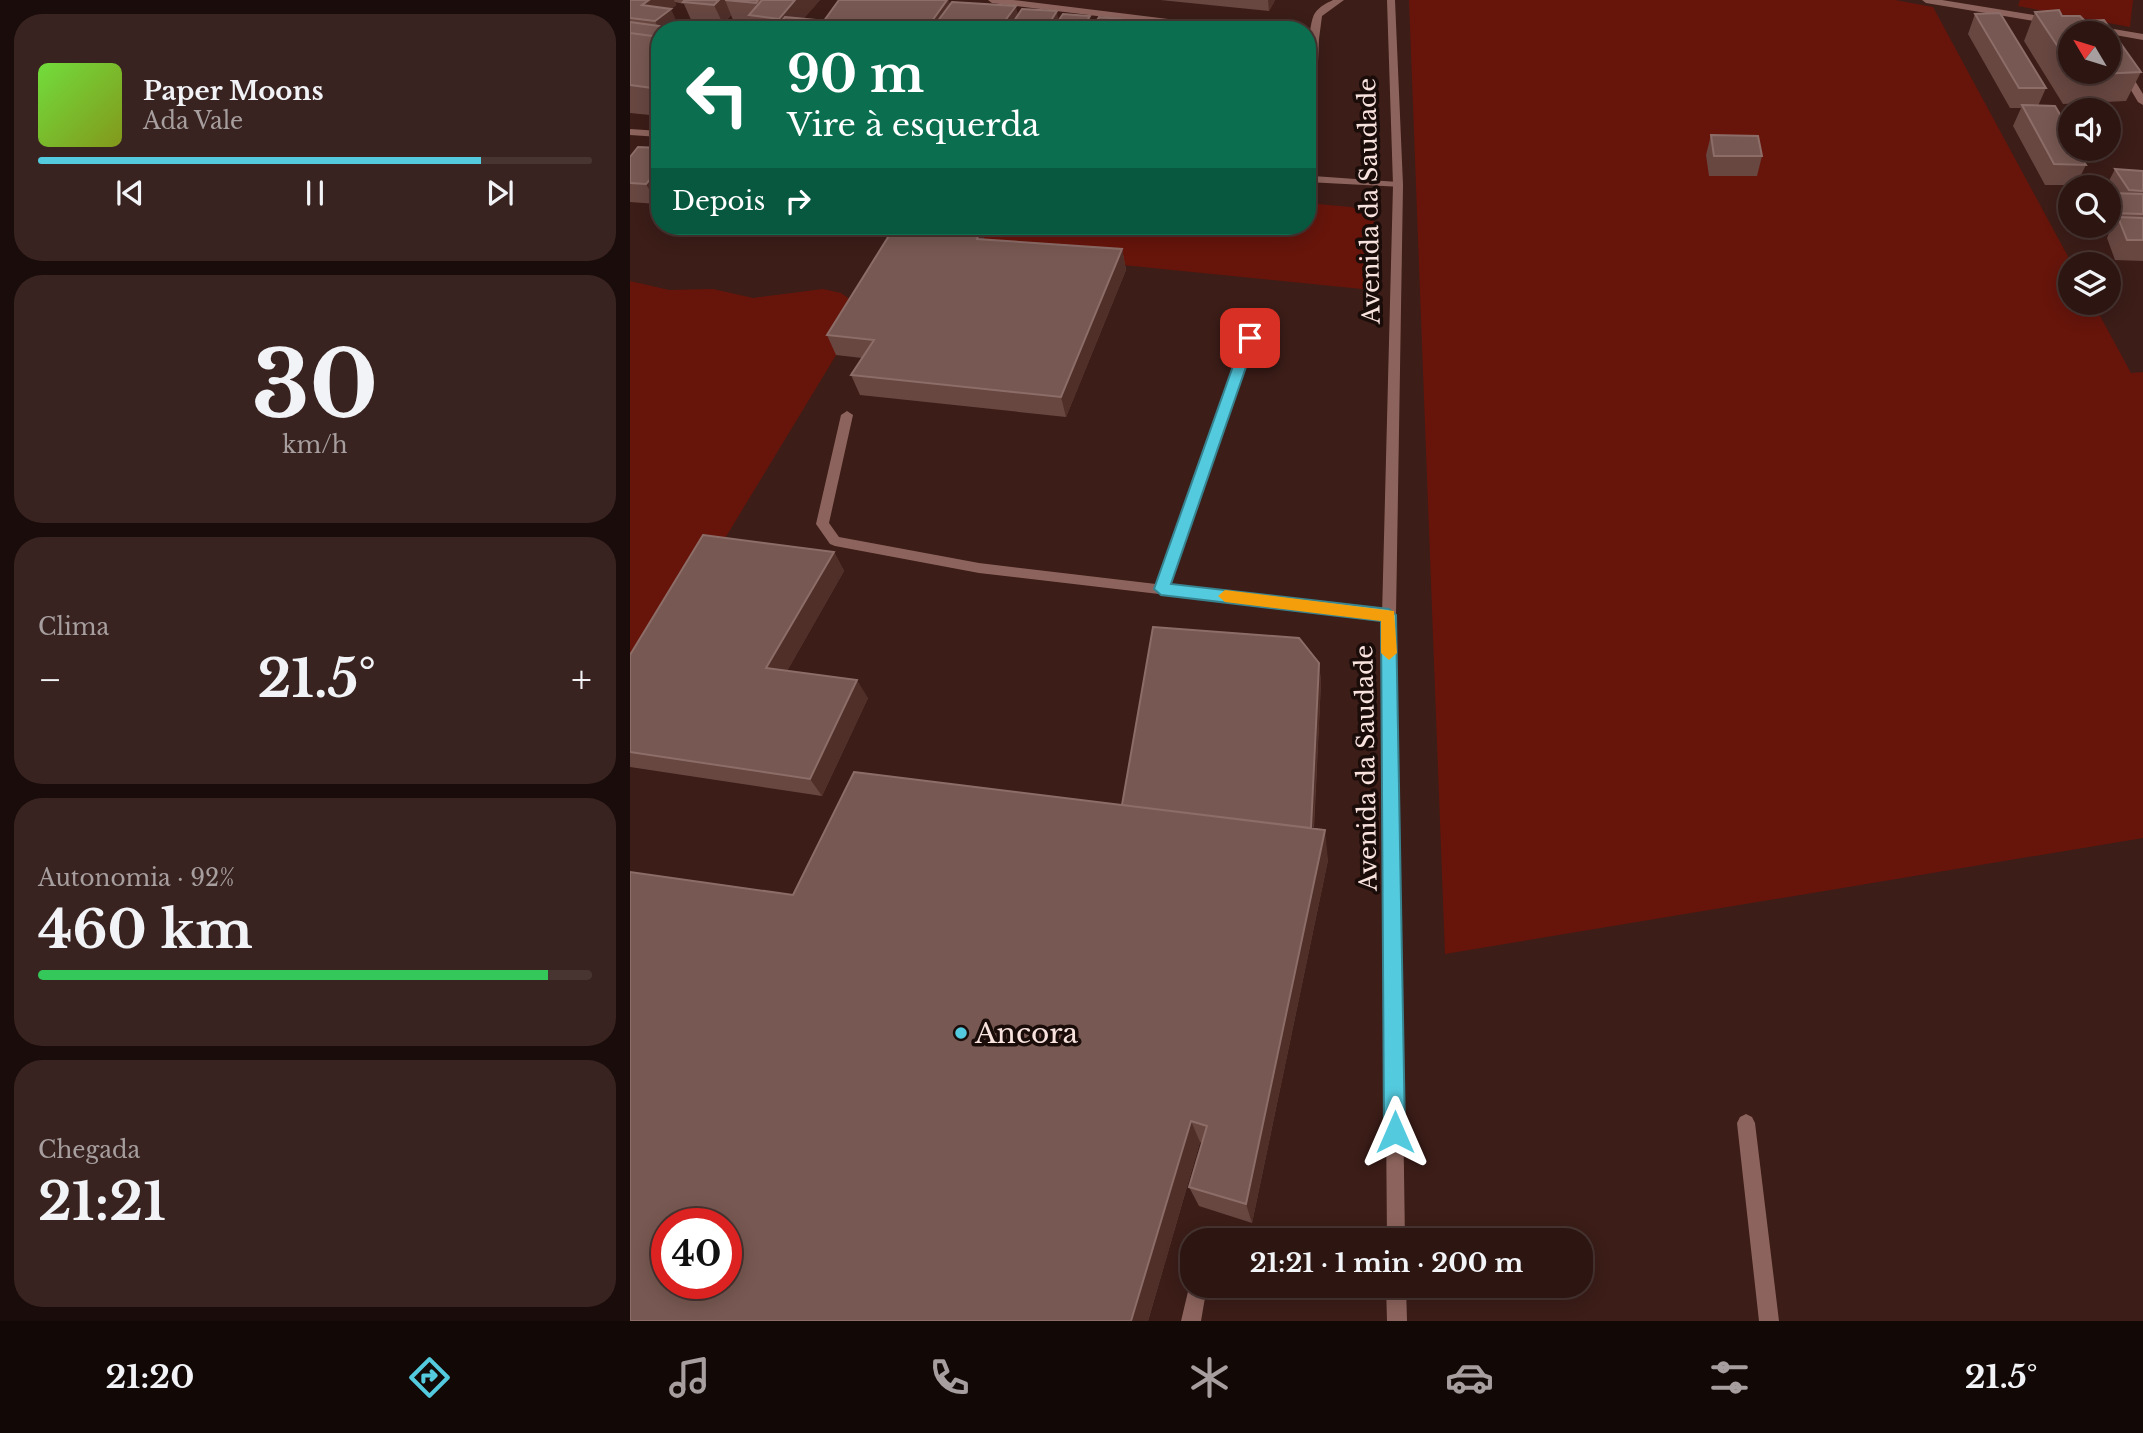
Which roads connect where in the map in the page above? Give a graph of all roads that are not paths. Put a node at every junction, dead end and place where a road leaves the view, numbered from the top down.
1 (992, 0) edge
2 (1340, 0) edge
3 (1391, 0) edge
4 (1926, 0) edge
5 (1161, 21) edge
6 (1316, 22) edge
7 (2058, 23) edge
8 (2121, 34) edge
9 (2143, 37) edge
10 (2121, 66) edge
11 (2143, 102) edge
12 (630, 132) edge
13 (651, 133) edge
14 (1316, 180) edge
15 (1398, 185) junction
16 (1250, 338) dead end
17 (847, 415) dead end
18 (1161, 589) junction
19 (1389, 615) junction
20 (1746, 1123) dead end
21 (1396, 1228) edge
22 (1196, 1298) edge
23 (1396, 1298) edge
24 (1191, 1321) edge
25 (1397, 1321) edge
26 (1769, 1321) edge

1 - 5 street
2 - 6 street
3 - 15 street, Avenida da Saudade
4 - 7 street
8 - 9 street
10 - 11 street
12 - 13 street
14 - 15 street
15 - 19 street, Avenida da Saudade
16 - 18 street
17 - 18 street
18 - 19 street
19 - 21 street, Avenida da Saudade
20 - 26 street
22 - 24 street
23 - 25 street

